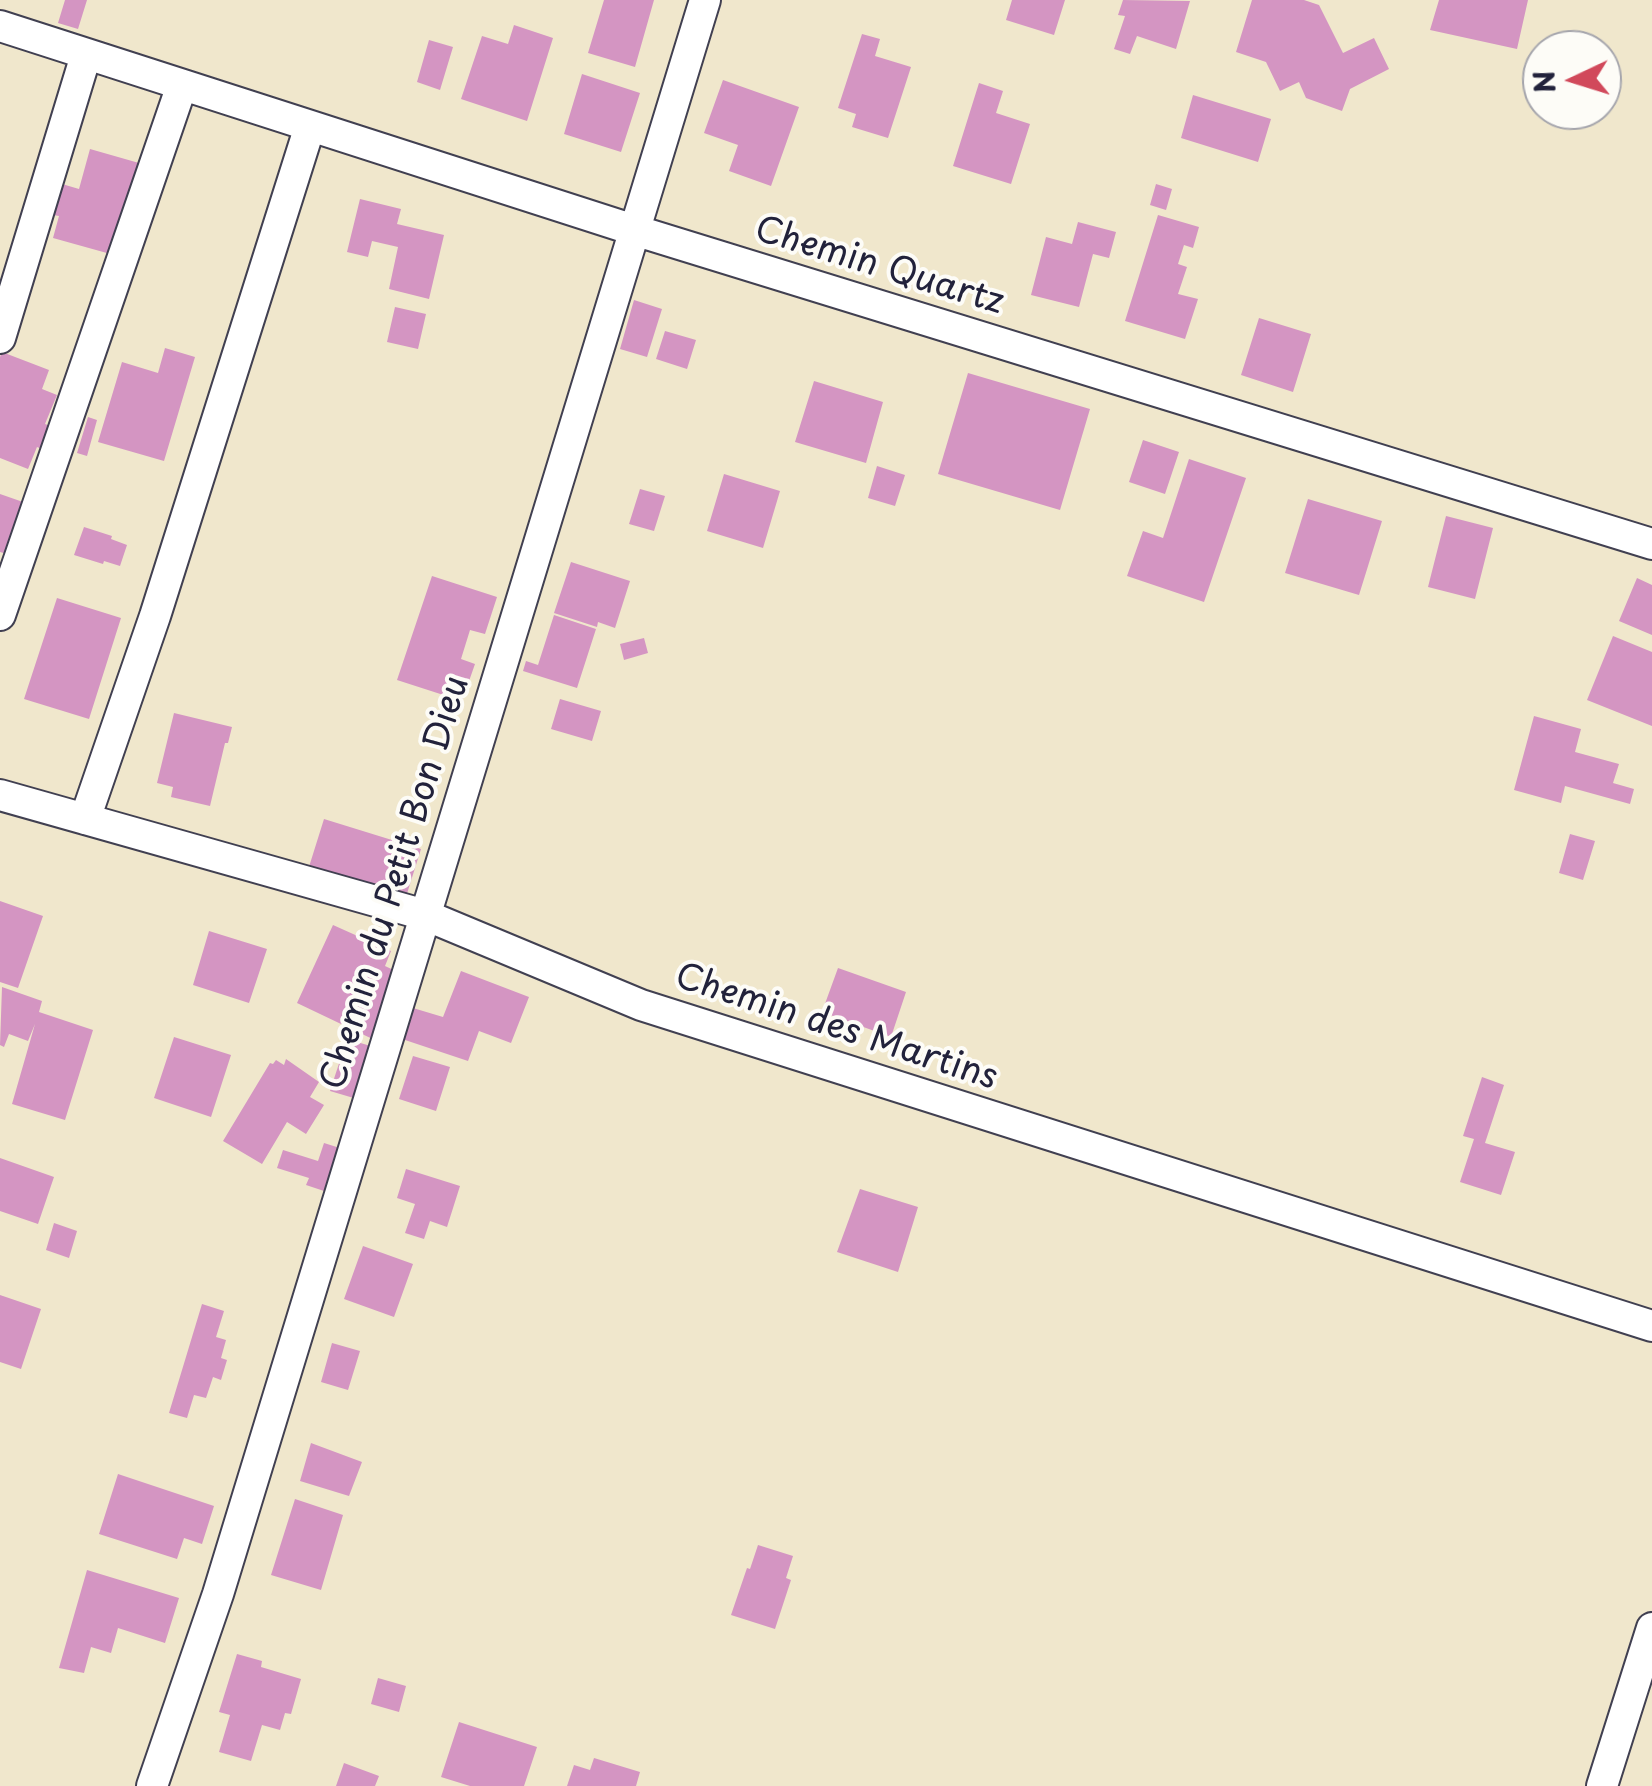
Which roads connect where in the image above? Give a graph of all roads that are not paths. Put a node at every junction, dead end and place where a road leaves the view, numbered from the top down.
1 (705, 0) edge
2 (0, 26) edge
3 (86, 54) junction
4 (182, 85) junction
5 (310, 126) junction
6 (634, 230) junction
7 (0, 338) edge
8 (1652, 544) edge
9 (0, 615) edge
10 (0, 795) edge
11 (85, 818) junction
12 (425, 916) junction
13 (1652, 1326) edge
14 (1652, 1628) edge
15 (152, 1786) edge
16 (1602, 1786) edge

1 - 6 street, Chemin du Petit Bon Dieu
2 - 3 street, Chemin Quartz
3 - 4 street, Chemin Quartz
3 - 7 street
4 - 5 street, Chemin Quartz
4 - 9 street
5 - 6 street, Chemin Quartz
5 - 11 street
6 - 8 street, Chemin Quartz
6 - 12 street, Chemin du Petit Bon Dieu
10 - 11 street, Chemin des Martins
11 - 12 street, Chemin des Martins
12 - 13 street, Chemin des Martins
12 - 15 street, Chemin du Petit Bon Dieu
14 - 16 street

